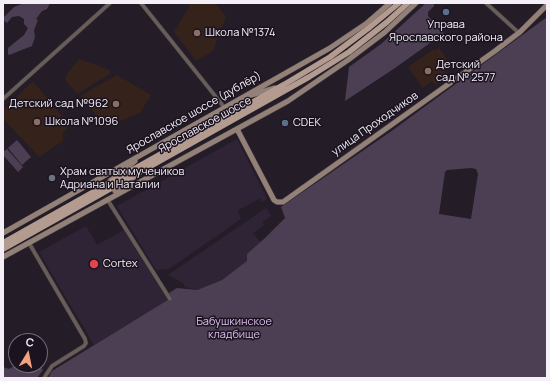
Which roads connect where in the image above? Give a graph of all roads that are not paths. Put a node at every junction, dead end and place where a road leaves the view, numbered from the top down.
1 (110, 3) edge
2 (141, 3) edge
3 (390, 3) edge
4 (398, 3) edge
5 (408, 3) edge
6 (416, 3) edge
7 (486, 3) edge
8 (547, 5) edge
9 (519, 33) junction
10 (285, 84) junction
11 (241, 98) junction
12 (3, 99) edge
13 (224, 108) junction
14 (236, 129) junction
15 (145, 152) junction
16 (139, 173) junction
17 (100, 189) junction
18 (107, 199) junction
19 (99, 204) junction
20 (3, 233) edge
21 (3, 243) edge
22 (29, 243) junction
23 (3, 249) edge
24 (3, 257) edge
25 (170, 299) dead end
26 (44, 378) edge

1 - 12 street
2 - 13 street
3 - 11 street, Ярославское шоссе (дублёр)
4 - 10 main road, Ярославское шоссе
5 - 16 main road, Ярославское шоссе
6 - 14 street
7 - 9 street
8 - 9 street, улица Проходчиков
9 - 14 street, улица Проходчиков
10 - 11 street
10 - 17 main road, Ярославское шоссе
11 - 13 street, Ярославское шоссе (дублёр)
13 - 15 street, Ярославское шоссе (дублёр)
14 - 18 street
15 - 17 street
15 - 20 street, Ярославское шоссе (дублёр)
16 - 19 street
16 - 23 main road, Ярославское шоссе
17 - 21 main road, Ярославское шоссе
18 - 19 street
18 - 25 street
19 - 22 street
22 - 24 street
22 - 26 street

